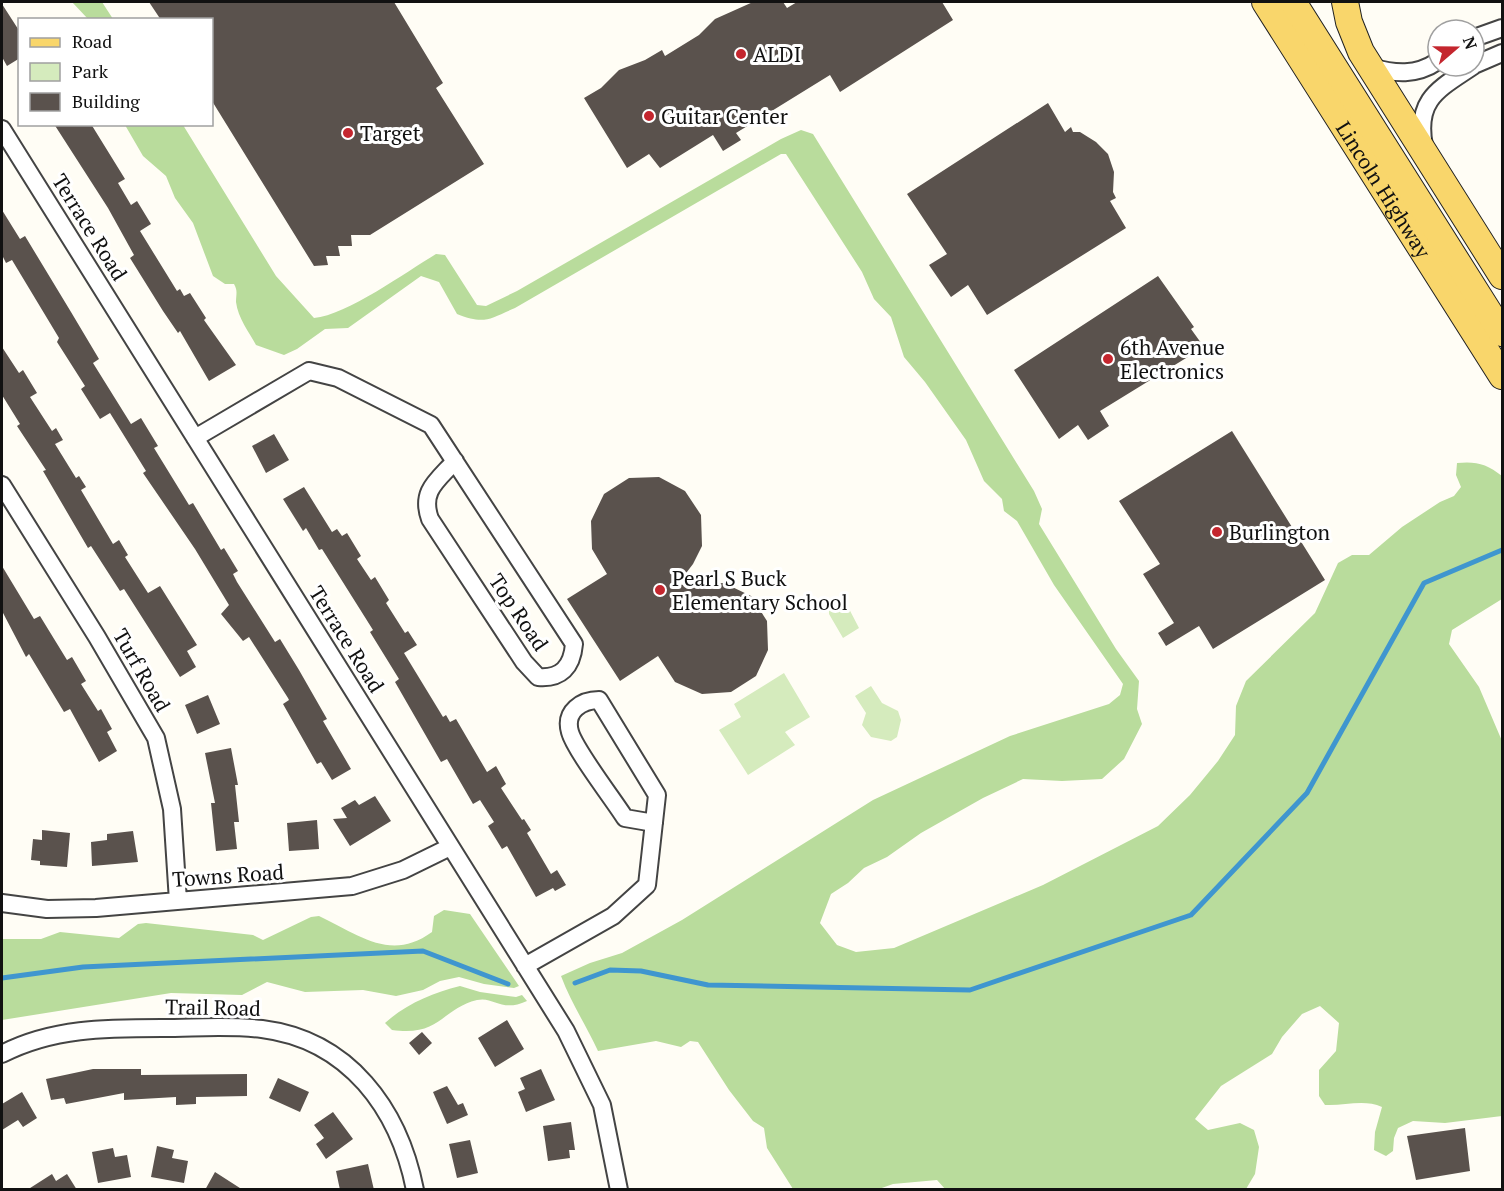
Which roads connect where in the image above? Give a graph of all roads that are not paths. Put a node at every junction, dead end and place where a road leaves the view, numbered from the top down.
1 (1265, 2) edge
2 (1293, 2) edge
3 (1345, 2) edge
4 (1503, 28) edge
5 (1486, 34) edge
6 (1503, 53) edge
7 (1486, 61) edge
8 (1371, 67) junction
9 (1426, 67) edge
10 (1456, 78) edge
11 (2, 129) edge
12 (1425, 153) junction
13 (1503, 276) edge
14 (1503, 333) edge
15 (1503, 376) edge
16 (195, 438) junction
17 (455, 461) junction
18 (2, 485) edge
19 (654, 823) junction
20 (450, 847) junction
21 (178, 901) junction
22 (2, 903) edge
23 (525, 966) junction
24 (2, 1054) edge
25 (415, 1190) edge
26 (619, 1190) edge

1 - 15 main road, Lincoln Highway
2 - 14 main road, Lincoln Highway
3 - 8 main road
4 - 5 street
6 - 7 street
8 - 9 street
8 - 12 main road
10 - 12 street
11 - 16 street, Terrace Road
12 - 13 main road
16 - 17 street, Top Road
16 - 20 street, Terrace Road
17 - 17 street, Top Road
18 - 21 street, Turf Road
19 - 19 street
19 - 23 street
20 - 21 street, Towns Road
20 - 23 street, Terrace Road
21 - 22 street, Towns Road
23 - 26 street, Terrace Road
24 - 25 street, Trail Road

